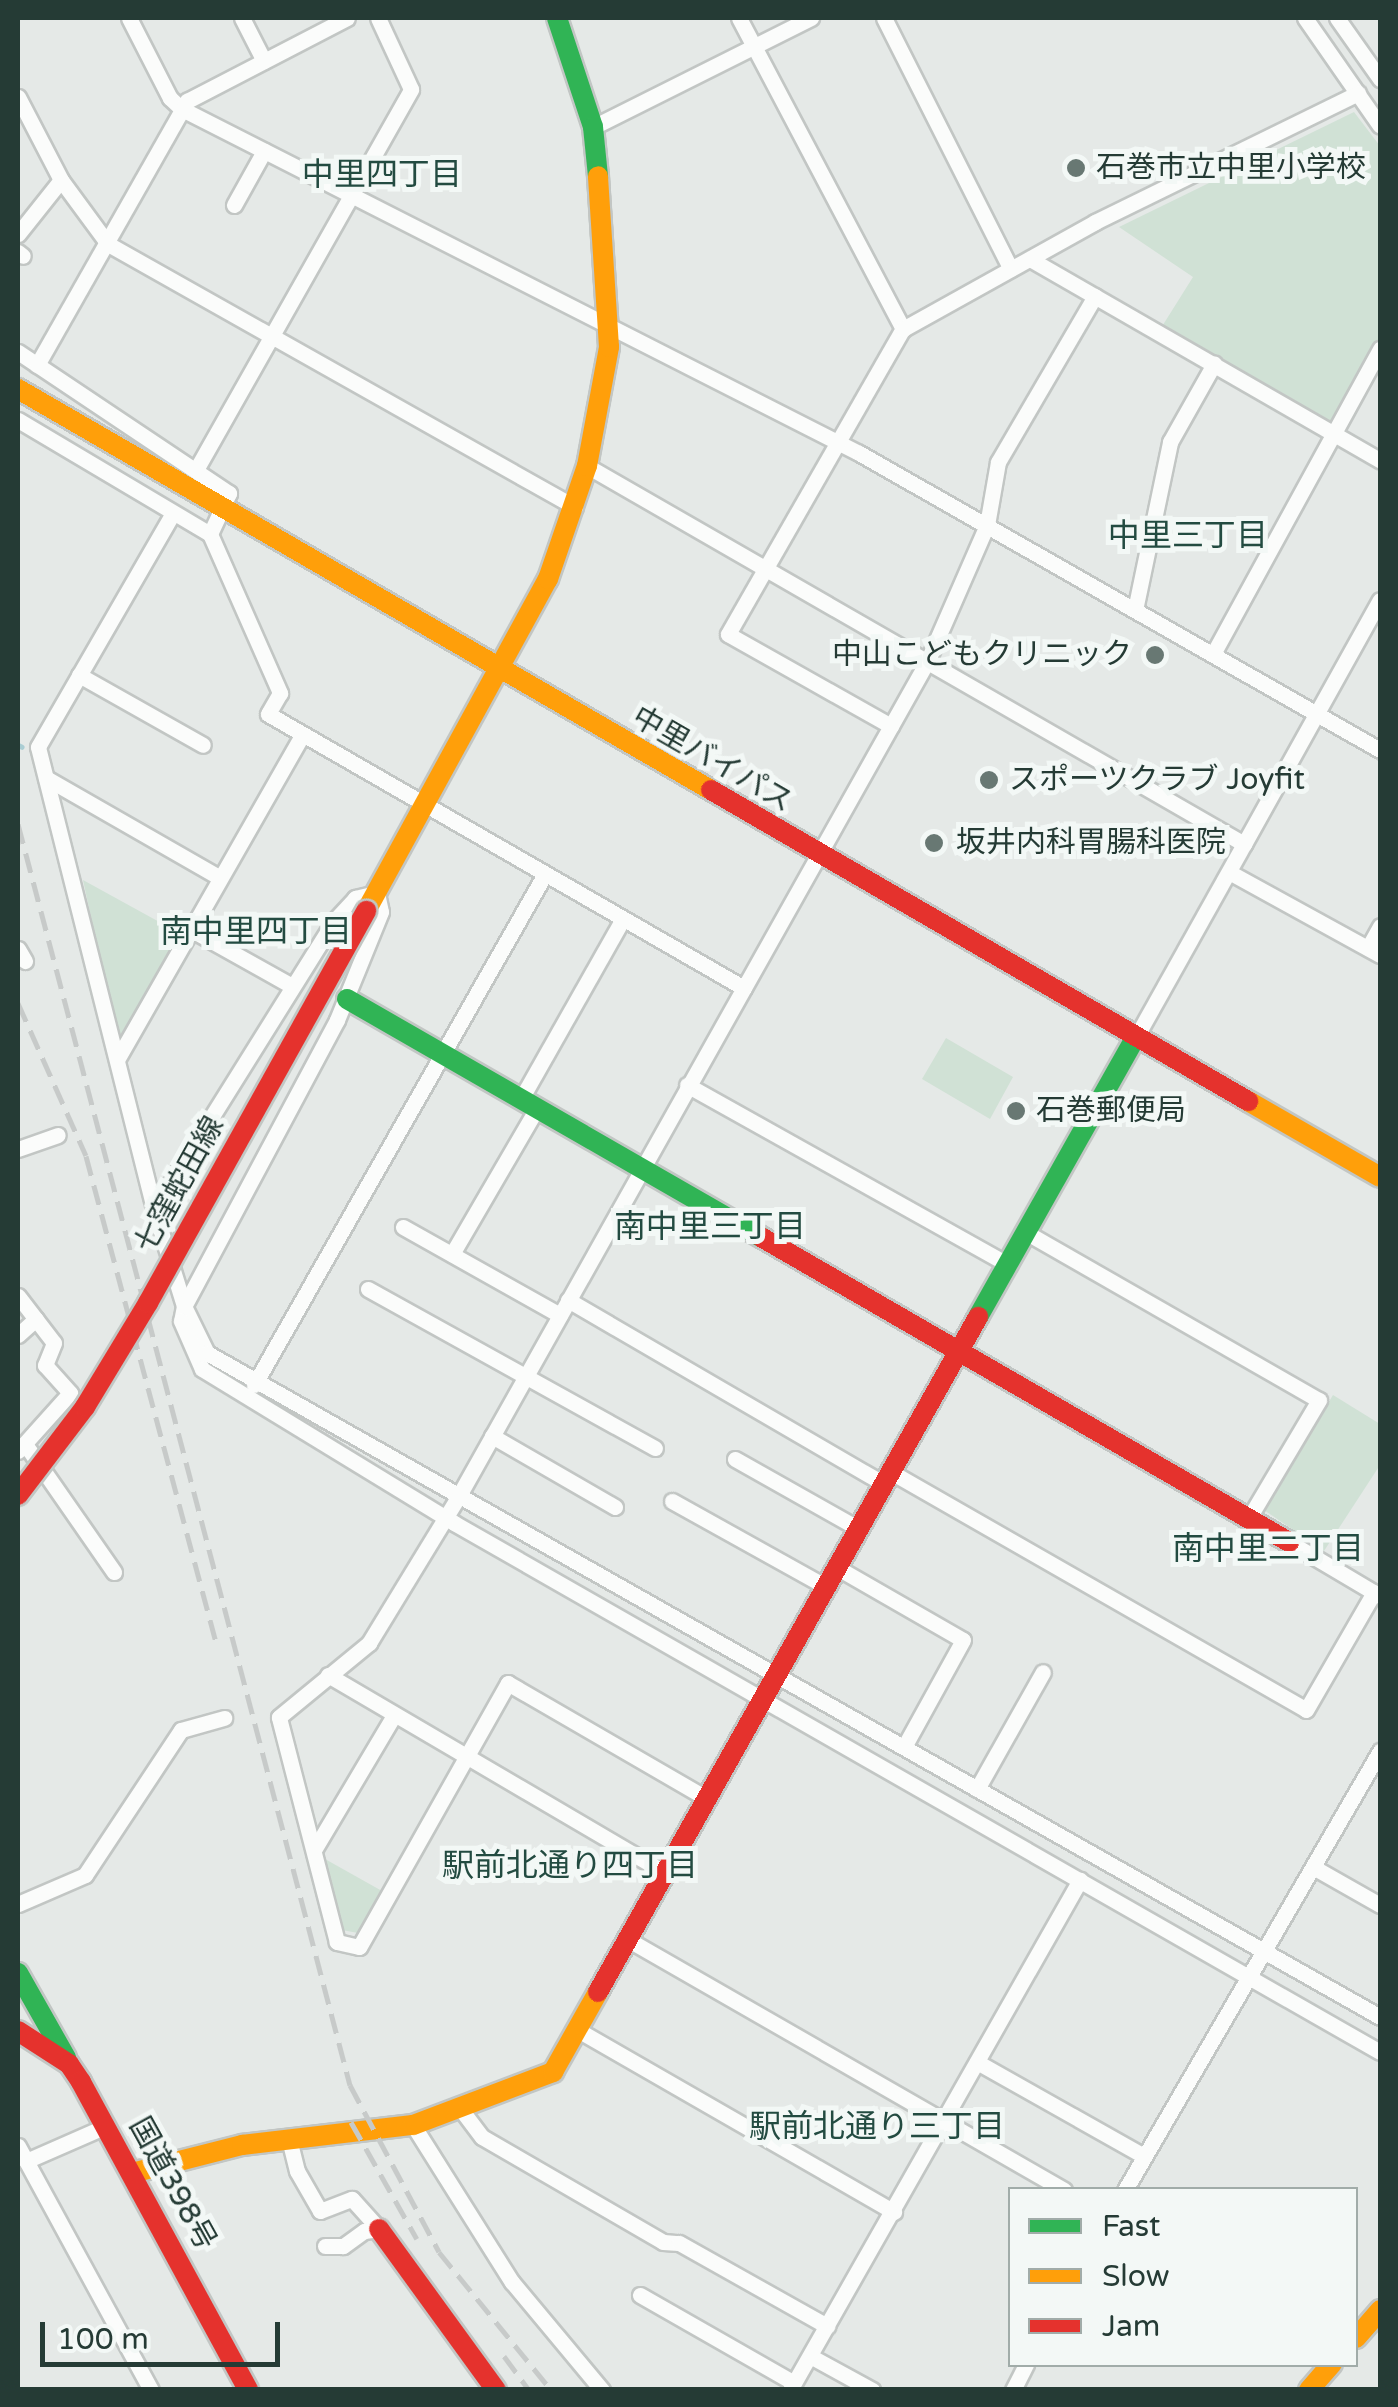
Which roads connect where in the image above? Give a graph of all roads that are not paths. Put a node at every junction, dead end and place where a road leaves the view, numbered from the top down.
1 (128, 18) edge
2 (242, 18) edge
3 (346, 18) edge
4 (378, 18) edge
5 (556, 18) edge
6 (739, 18) edge
7 (811, 18) edge
8 (884, 18) edge
9 (1305, 18) edge
10 (1337, 18) edge
11 (754, 47) junction
12 (264, 60) junction
13 (1380, 80) edge
14 (1358, 93) junction
15 (18, 98) edge
16 (182, 109) junction
17 (1380, 126) edge
18 (593, 127) junction
19 (264, 151) junction
20 (61, 180) junction
21 (352, 196) junction
22 (234, 205) dead end
23 (18, 234) edge
24 (108, 244) junction
25 (1030, 259) junction
26 (1011, 269) junction
27 (1095, 296) junction
28 (608, 326) junction
29 (902, 328) junction
30 (270, 336) junction
31 (1380, 348) edge
32 (18, 352) edge
33 (1214, 364) junction
34 (37, 365) junction
35 (18, 389) edge
36 (18, 420) edge
37 (1333, 433) junction
38 (838, 442) junction
39 (1380, 460) edge
40 (587, 466) junction
41 (197, 468) junction
42 (575, 506) junction
43 (223, 512) junction
44 (173, 513) junction
45 (987, 525) junction
46 (210, 534) junction
47 (764, 568) junction
48 (1380, 600) edge
49 (1134, 610) junction
50 (1213, 654) junction
51 (928, 660) junction
52 (498, 672) junction
53 (79, 674) junction
54 (1316, 714) junction
55 (891, 726) junction
56 (302, 736) junction
57 (203, 745) dead end
58 (1380, 750) edge
59 (46, 778) junction
60 (425, 806) junction
61 (1244, 844) junction
62 (818, 855) junction
63 (1229, 872) junction
64 (545, 874) junction
65 (220, 877) junction
66 (371, 902) junction
67 (624, 919) junction
68 (1380, 926) edge
69 (190, 929) junction
70 (1374, 951) edge
71 (290, 985) junction
72 (744, 988) junction
73 (347, 998) junction
74 (1136, 1037) junction
75 (443, 1054) junction
76 (118, 1058) junction
77 (687, 1084) junction
78 (529, 1104) junction
79 (58, 1135) dead end
80 (18, 1149) edge
81 (641, 1170) junction
82 (1380, 1177) edge
83 (154, 1209) junction
84 (404, 1227) dead end
85 (1026, 1233) junction
86 (452, 1254) junction
87 (1009, 1265) junction
88 (368, 1289) dead end
89 (18, 1296) edge
90 (184, 1306) junction
91 (564, 1308) junction
92 (36, 1319) junction
93 (18, 1335) edge
94 (959, 1352) junction
95 (525, 1377) junction
96 (254, 1384) junction
97 (492, 1436) junction
98 (21, 1447) edge
99 (655, 1448) dead end
100 (735, 1459) dead end
101 (888, 1478) junction
102 (18, 1495) edge
103 (457, 1498) junction
104 (672, 1501) dead end
105 (614, 1508) dead end
106 (445, 1518) junction
107 (1248, 1518) junction
108 (859, 1529) junction
109 (1289, 1542) joint
110 (836, 1567) junction
111 (114, 1572) dead end
112 (826, 1586) junction
113 (1377, 1594) edge
114 (1043, 1672) dead end
115 (328, 1675) junction
116 (774, 1678) junction
117 (762, 1699) junction
118 (394, 1714) junction
119 (224, 1718) dead end
120 (904, 1748) junction
121 (1380, 1751) edge
122 (467, 1758) junction
123 (977, 1789) junction
124 (706, 1798) junction
125 (314, 1850) junction
126 (1314, 1867) junction
127 (664, 1872) junction
128 (1080, 1880) junction
129 (18, 1904) edge
130 (1380, 1905) edge
131 (627, 1939) junction
132 (1263, 1951) junction
133 (18, 1973) edge
134 (1247, 1976) junction
135 (34, 2002) junction
136 (1380, 2016) edge
137 (18, 2020) edge
138 (576, 2029) junction
139 (18, 2031) edge
140 (1380, 2052) edge
141 (978, 2062) junction
142 (69, 2064) junction
143 (460, 2108) junction
144 (944, 2120) junction
145 (413, 2125) junction
146 (106, 2126) junction
147 (289, 2139) junction
148 (18, 2146) edge
149 (1144, 2156) junction
150 (26, 2161) junction
151 (132, 2173) junction
152 (1059, 2187) edge
153 (1127, 2187) edge
154 (894, 2212) junction
155 (379, 2229) junction
156 (325, 2246) dead end
157 (640, 2295) dead end
158 (1380, 2310) edge
159 (826, 2326) junction
160 (1358, 2336) edge
161 (810, 2356) junction
162 (1024, 2367) edge
163 (1329, 2367) edge
164 (792, 2386) edge
165 (151, 2390) edge
166 (248, 2390) edge
167 (496, 2390) edge
168 (602, 2390) edge
169 (872, 2390) edge
170 (1012, 2390) edge
171 (1309, 2390) edge

1 - 16 street
2 - 12 street
3 - 12 street
4 - 21 street
5 - 18 main road, 七窪蛇田線
6 - 11 street
7 - 11 street
8 - 26 street
9 - 14 street
10 - 13 street
11 - 18 street
11 - 29 street
12 - 16 street
14 - 17 street
14 - 25 street
15 - 20 street
16 - 19 street
16 - 24 street
18 - 28 main road, 七窪蛇田線
19 - 21 street
19 - 22 street
20 - 23 street
20 - 24 street
21 - 28 street
21 - 30 street
24 - 30 street
24 - 34 street
25 - 26 street
25 - 27 street
26 - 29 street
27 - 33 street
27 - 45 street
28 - 38 street
28 - 40 main road, 七窪蛇田線
29 - 38 street
30 - 41 street
30 - 42 street
31 - 37 street
32 - 34 street
33 - 37 street
33 - 49 street
34 - 41 street
35 - 43 main road, 中里バイパス
36 - 44 street
37 - 39 street
37 - 50 street
38 - 45 street
38 - 47 street
40 - 42 main road, 七窪蛇田線
40 - 47 street
41 - 43 street
42 - 52 main road, 七窪蛇田線
43 - 46 street
43 - 52 main road, 中里バイパス
44 - 46 street
44 - 53 street
45 - 49 street
45 - 51 street
46 - 56 street
47 - 51 street
47 - 55 street
48 - 54 street
49 - 50 street
50 - 54 street
51 - 55 street
51 - 61 street
52 - 60 main road, 七窪蛇田線
52 - 62 main road, 中里バイパス
53 - 57 street
53 - 59 street
54 - 58 street
54 - 61 street
55 - 62 street
56 - 60 street
56 - 65 street
59 - 65 street
59 - 76 street
60 - 64 street
60 - 66 main road, 七窪蛇田線
61 - 63 street
62 - 72 street
62 - 74 main road, 中里バイパス
63 - 70 street
63 - 74 street
64 - 67 street
64 - 75 street
65 - 69 street
66 - 71 street
66 - 73 street
66 - 102 main road, 七窪蛇田線, bridge
67 - 72 street
67 - 78 street
68 - 70 street
69 - 71 street
69 - 76 street
71 - 83 street
72 - 77 street
73 - 75 main road
73 - 90 street
74 - 82 main road, 中里バイパス
74 - 85 main road
75 - 78 main road
75 - 96 street
76 - 83 street
77 - 81 street
77 - 87 street
78 - 81 main road
78 - 86 street
79 - 80 street
81 - 91 street
81 - 94 main road
83 - 90 street
84 - 86 street
85 - 87 main road
85 - 107 street
86 - 91 street
87 - 94 main road
88 - 95 street
89 - 92 street
90 - 96 street
90 - 106 street
91 - 95 street
91 - 101 street
92 - 93 street
92 - 98 street
94 - 101 main road
94 - 107 main road
95 - 97 street
95 - 99 street
96 - 103 street
97 - 103 street
97 - 105 street
98 - 111 street
100 - 108 street
101 - 108 main road
101 - 113 street
103 - 106 street
103 - 116 street
104 - 112 street
106 - 115 street
106 - 117 street
107 - 109 main road
108 - 110 main road
109 - 113 street
110 - 112 main road
110 - 120 street
112 - 116 main road
114 - 123 street
115 - 118 street
115 - 125 street
116 - 117 main road
116 - 120 street
117 - 124 main road
117 - 128 street
118 - 122 street
118 - 125 street
119 - 129 street
120 - 123 street
121 - 126 street
122 - 124 street
122 - 125 street
122 - 127 street
123 - 132 street
124 - 127 main road
126 - 130 street
126 - 132 street
127 - 131 main road
128 - 134 street
128 - 141 street
131 - 138 main road
131 - 144 street
132 - 134 street
132 - 136 street
133 - 135 main road
134 - 140 street
134 - 149 street
135 - 137 main road
135 - 142 main road
138 - 143 main road
138 - 154 street
139 - 142 main road, 国道398号
141 - 144 street
141 - 149 street
142 - 146 main road, 国道398号
143 - 145 main road
143 - 159 street
144 - 152 street
144 - 154 street
145 - 147 main road
145 - 168 street
146 - 150 street
146 - 151 main road, 国道398号
147 - 151 main road
147 - 155 street
148 - 150 street
149 - 153 street
150 - 165 street
151 - 166 main road, 国道398号
154 - 159 street
155 - 156 street
155 - 167 main road
157 - 164 street
158 - 160 main road
159 - 161 street
161 - 164 street
161 - 169 street
162 - 170 street
163 - 171 main road

